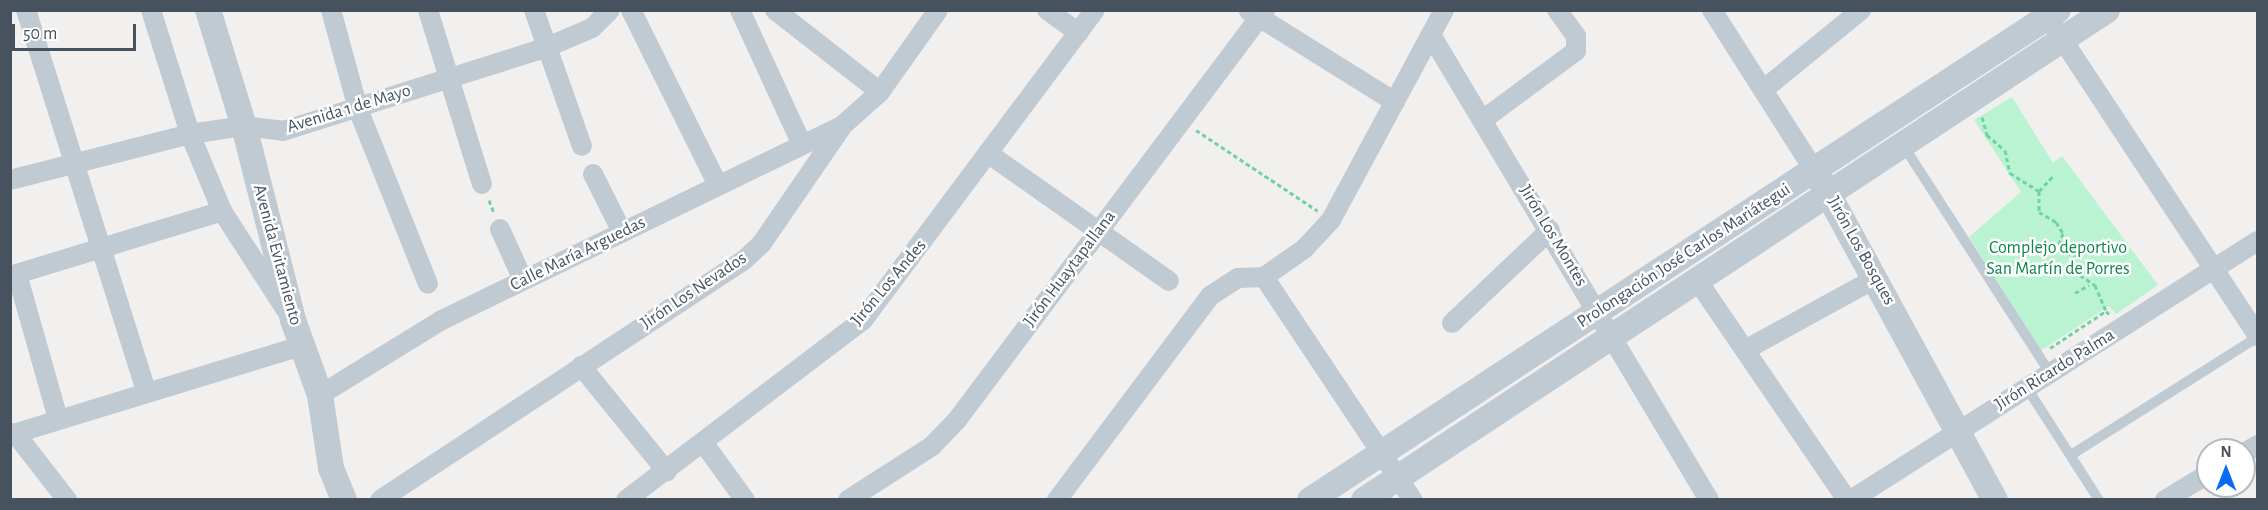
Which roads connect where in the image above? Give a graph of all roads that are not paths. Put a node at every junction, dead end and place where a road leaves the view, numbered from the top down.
1 (26, 10) edge
2 (151, 10) edge
3 (208, 10) edge
4 (331, 10) edge
5 (428, 10) edge
6 (534, 10) edge
7 (610, 10) edge
8 (631, 10) edge
9 (740, 10) edge
10 (775, 10) edge
11 (1047, 10) edge
12 (1095, 10) edge
13 (1444, 10) edge
14 (1557, 10) edge
15 (1712, 10) edge
16 (1861, 10) edge
17 (2107, 10) edge
18 (936, 11) edge
19 (1257, 13) edge
20 (2049, 13) edge
21 (1079, 33) junction
22 (1431, 35) junction
23 (2062, 40) junction
24 (545, 48) junction
25 (448, 79) junction
26 (1763, 90) junction
27 (880, 92) junction
28 (1395, 102) junction
29 (358, 109) junction
30 (1484, 118) junction
31 (843, 125) junction
32 (244, 126) junction
33 (190, 134) junction
34 (798, 136) dead end
35 (1903, 145) junction
36 (582, 146) dead end
37 (989, 154) junction
38 (74, 161) junction
39 (1814, 170) junction
40 (593, 174) dead end
41 (10, 180) edge
42 (482, 184) road end
43 (718, 185) junction
44 (1829, 193) junction
45 (222, 211) junction
46 (500, 229) road end
47 (1550, 230) junction
48 (1099, 231) junction
49 (622, 232) junction
50 (2258, 241) edge
51 (101, 248) junction
52 (2212, 270) junction
53 (14, 275) edge
54 (1264, 277) junction
55 (1876, 278) junction
56 (523, 280) junction
57 (1697, 280) junction
58 (1169, 281) dead end
59 (428, 284) dead end
60 (1598, 312) junction
61 (293, 320) junction
62 (1452, 323) dead end
63 (1613, 337) junction
64 (2258, 337) edge
65 (302, 346) junction
66 (1745, 350) junction
67 (581, 366) junction
68 (2050, 374) junction
69 (2028, 388) junction
70 (146, 391) junction
71 (320, 395) junction
72 (57, 419) junction
73 (1961, 430) junction
74 (13, 434) edge
75 (705, 445) junction
76 (1384, 451) junction
77 (2071, 456) junction
78 (667, 472) junction
79 (1399, 477) junction
80 (2196, 481) edge
81 (67, 500) edge
82 (344, 500) edge
83 (380, 500) edge
84 (626, 500) edge
85 (745, 500) edge
86 (848, 500) edge
87 (1057, 500) edge
88 (1310, 500) edge
89 (1364, 500) edge
90 (1413, 500) edge
91 (1709, 500) edge
92 (1849, 500) edge
93 (1995, 500) edge
94 (2099, 500) edge
95 (2165, 500) edge

1 - 38 street
2 - 33 street
3 - 32 street, Avenida Evitamiento
4 - 29 street
5 - 25 street
6 - 24 street
7 - 24 street, Avenida 1 de Mayo
8 - 43 street
9 - 34 street
10 - 27 street
11 - 21 street
12 - 21 street, Jirón Los Andes
13 - 22 street
14 - 30 street
15 - 26 street, Jirón Los Bosques
16 - 26 street
17 - 23 street, Prolongación José Carlos Mariátegui
18 - 27 street, Jirón Los Nevados
19 - 28 street
19 - 48 street, Jirón Huaytapallana
20 - 23 street
20 - 39 street, Prolongación José Carlos Mariátegui
21 - 37 street, Jirón Los Andes
22 - 28 street
22 - 30 street, Jirón Los Montes
23 - 35 street, Prolongación José Carlos Mariátegui
23 - 52 street
24 - 25 street, Avenida 1 de Mayo
24 - 36 street
25 - 29 street, Avenida 1 de Mayo
25 - 42 street
26 - 39 street, Jirón Los Bosques
27 - 31 street, Jirón Los Nevados
28 - 54 street
29 - 32 street, Avenida 1 de Mayo
29 - 59 street
30 - 47 street, Jirón Los Montes
31 - 43 street, Calle María Arguedas
31 - 67 street, Jirón Los Nevados
32 - 33 street, Avenida 1 de Mayo
32 - 61 street, Avenida Evitamiento
33 - 38 street, Avenida 1 de Mayo
33 - 45 street
35 - 44 street, Prolongación José Carlos Mariátegui
35 - 68 lane
37 - 48 street
37 - 75 street, Jirón Los Andes
38 - 41 street, Avenida 1 de Mayo
38 - 51 street
39 - 44 street, Jirón Los Bosques
39 - 60 street, Prolongación José Carlos Mariátegui
40 - 49 street
43 - 49 street, Calle María Arguedas
44 - 55 street, Jirón Los Bosques
44 - 57 street, Prolongación José Carlos Mariátegui
45 - 51 street
45 - 61 street
46 - 56 street
47 - 60 street, Jirón Los Montes
47 - 62 street
48 - 58 street
48 - 86 street, Jirón Huaytapallana
49 - 56 street, Calle María Arguedas
50 - 52 street, Jirón Ricardo Palma
51 - 53 street
51 - 70 street
52 - 64 street
52 - 68 street, Jirón Ricardo Palma
53 - 72 street
54 - 76 street
54 - 87 street
55 - 66 street
55 - 73 street, Jirón Los Bosques
56 - 71 street, Calle María Arguedas
57 - 63 street, Prolongación José Carlos Mariátegui
57 - 66 street
60 - 63 street, Jirón Los Montes
60 - 76 street, Prolongación José Carlos Mariátegui
61 - 65 street, Avenida Evitamiento
63 - 79 street, Prolongación José Carlos Mariátegui
63 - 91 street, Jirón Los Montes
64 - 77 lane
65 - 70 street
65 - 71 street, Avenida Evitamiento
66 - 92 street
67 - 78 street
67 - 83 street, Jirón Los Nevados
68 - 69 street, Jirón Ricardo Palma
69 - 73 street, Jirón Ricardo Palma
69 - 77 lane
70 - 72 street
71 - 82 street, Avenida Evitamiento
72 - 74 street
73 - 92 street, Jirón Ricardo Palma
73 - 93 street, Jirón Los Bosques
74 - 81 street
75 - 78 street, Jirón Los Andes
75 - 85 street
76 - 79 street
76 - 88 street, Prolongación José Carlos Mariátegui
77 - 94 lane
78 - 84 street, Jirón Los Andes
79 - 89 street, Prolongación José Carlos Mariátegui
79 - 90 street
80 - 95 street

